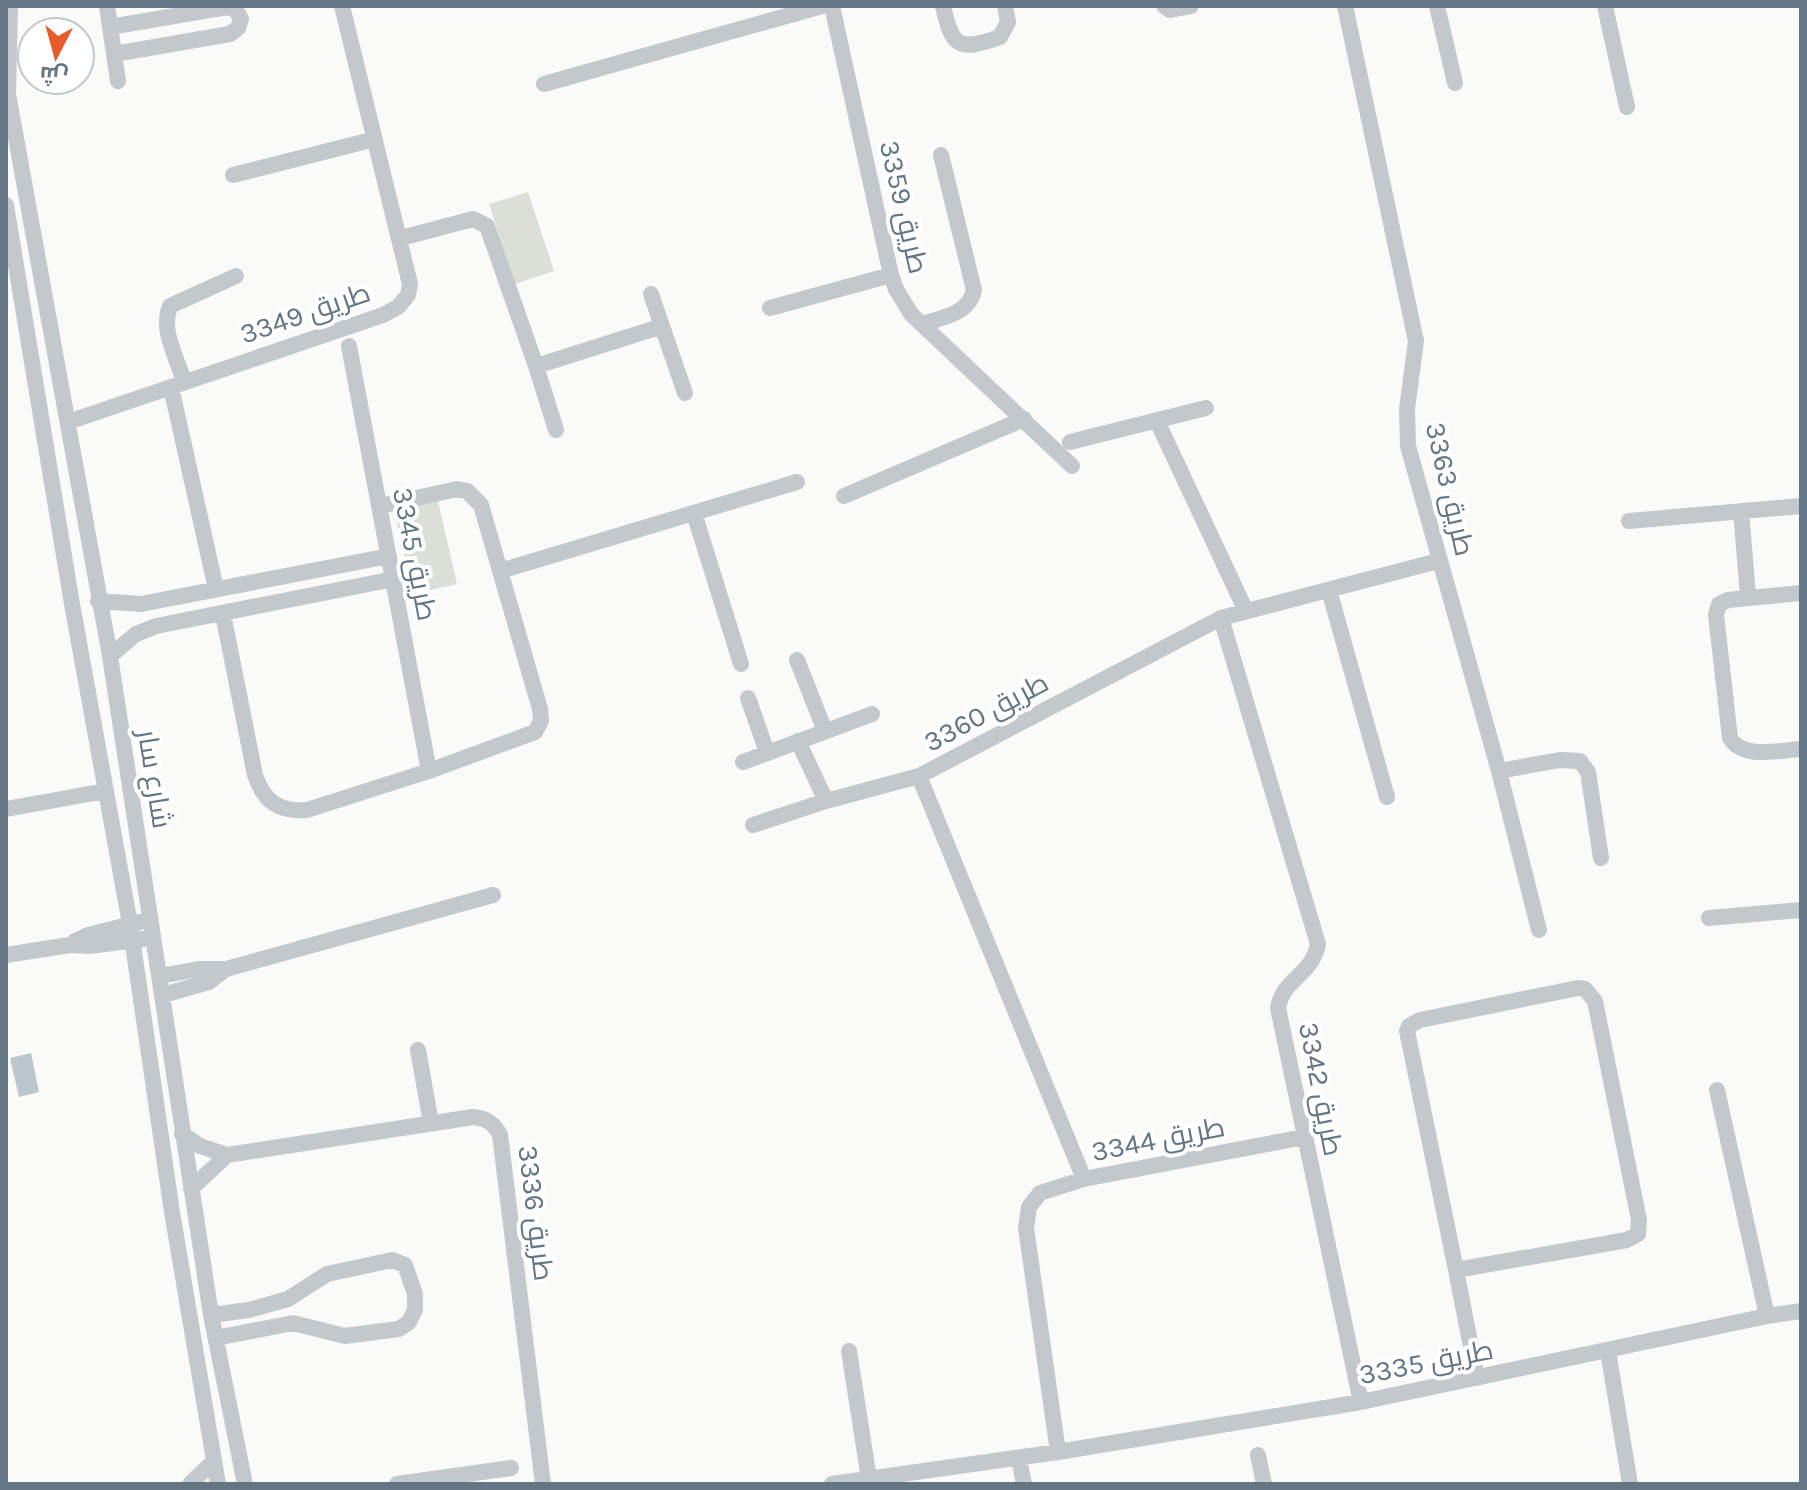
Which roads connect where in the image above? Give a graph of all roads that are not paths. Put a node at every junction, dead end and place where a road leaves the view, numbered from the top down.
1 (10, 6) edge
2 (107, 6) edge
3 (342, 6) edge
4 (822, 6) edge
5 (832, 6) edge
6 (943, 6) edge
7 (1005, 6) edge
8 (1164, 6) edge
9 (1191, 6) edge
10 (1345, 6) edge
11 (1437, 6) edge
12 (1605, 6) edge
13 (110, 27) junction
14 (114, 54) junction
15 (118, 81) dead end
16 (1455, 83) dead end
17 (544, 84) dead end
18 (7, 89) edge
19 (1627, 107) dead end
20 (375, 139) junction
21 (941, 155) dead end
22 (233, 175) dead end
23 (6, 205) edge
24 (401, 238) junction
25 (891, 275) junction
26 (236, 276) dead end
27 (651, 294) dead end
28 (770, 308) dead end
29 (923, 324) junction
30 (662, 326) junction
31 (349, 346) dead end
32 (536, 366) junction
33 (178, 385) junction
34 (685, 393) dead end
35 (1206, 408) dead end
36 (1024, 419) junction
37 (1157, 421) junction
38 (68, 422) junction
39 (556, 430) dead end
40 (1070, 442) dead end
41 (1072, 466) dead end
42 (797, 482) dead end
43 (844, 496) dead end
44 (380, 506) junction
45 (1801, 506) edge
46 (1741, 511) junction
47 (694, 513) junction
48 (1629, 521) dead end
49 (389, 556) junction
50 (1438, 561) junction
51 (500, 571) junction
52 (394, 579) junction
53 (216, 589) junction
54 (1329, 590) junction
55 (1801, 593) edge
56 (1748, 596) junction
57 (98, 601) junction
58 (1246, 611) junction
59 (221, 614) junction
60 (1221, 618) junction
61 (110, 656) junction
62 (797, 660) dead end
63 (741, 664) dead end
64 (748, 698) dead end
65 (872, 714) dead end
66 (825, 731) junction
67 (798, 741) junction
68 (1801, 749) edge
69 (767, 752) junction
70 (743, 762) dead end
71 (429, 771) junction
72 (1499, 771) junction
73 (919, 776) junction
74 (105, 791) junction
75 (1387, 797) dead end
76 (826, 801) junction
77 (6, 809) edge
78 (753, 825) dead end
79 (1601, 858) dead end
80 (493, 895) dead end
81 (1801, 910) edge
82 (1709, 918) dead end
83 (152, 928) junction
84 (1539, 930) dead end
85 (131, 932) junction
86 (6, 955) edge
87 (226, 969) junction
88 (160, 976) junction
89 (163, 995) junction
90 (418, 1050) dead end
91 (1717, 1090) dead end
92 (431, 1123) junction
93 (182, 1134) junction
94 (1304, 1137) junction
95 (227, 1155) junction
96 (1084, 1179) junction
97 (191, 1189) junction
98 (1456, 1270) junction
99 (1801, 1311) edge
100 (211, 1315) junction
101 (1767, 1316) junction
102 (216, 1338) junction
103 (849, 1351) dead end
104 (1608, 1351) junction
105 (1477, 1378) junction
106 (1361, 1402) junction
107 (1058, 1452) junction
108 (1258, 1455) dead end
109 (1019, 1458) junction
110 (214, 1461) junction
111 (511, 1468) dead end
112 (869, 1479) junction
113 (895, 1480) edge
114 (190, 1484) edge
115 (218, 1484) edge
116 (245, 1484) edge
117 (397, 1484) edge
118 (543, 1484) edge
119 (832, 1484) edge
120 (1024, 1484) edge
121 (1264, 1484) edge
122 (1630, 1484) edge

1 - 18 street, شارع سار
2 - 13 street
3 - 20 street, طريق 3349
4 - 17 street
5 - 25 street, طريق 3359
6 - 7 street
8 - 9 street
10 - 50 street, طريق 3363
11 - 16 street
12 - 19 street
13 - 14 street
13 - 14 street
14 - 15 street
18 - 38 street, شارع سار
20 - 22 street
20 - 24 street, طريق 3349
21 - 29 street
23 - 74 street, شارع سار
24 - 32 street
24 - 33 street, طريق 3349
25 - 28 street
25 - 29 street, طريق 3359
26 - 33 street
27 - 30 street
29 - 36 street, طريق 3359
30 - 32 street
30 - 34 street
31 - 44 street, طريق 3345
32 - 39 street
33 - 38 street, طريق 3349
33 - 53 street
35 - 37 street
36 - 41 street, طريق 3359
36 - 43 street
37 - 40 street
37 - 58 street
38 - 57 street, شارع سار
42 - 47 street
44 - 49 street, طريق 3345
44 - 51 street
45 - 46 street
46 - 48 street
46 - 56 street
47 - 51 street
47 - 63 street
49 - 52 street, طريق 3345
49 - 53 street
50 - 54 street, طريق 3360
50 - 72 street, طريق 3363
51 - 71 street
52 - 59 street
52 - 71 street, طريق 3345
53 - 57 street
53 - 59 street
53 - 59 street
54 - 58 street, طريق 3360
54 - 75 street
55 - 56 street
56 - 68 street
57 - 61 street, شارع سار
58 - 60 street, طريق 3360
59 - 61 street
59 - 71 street
60 - 73 street, طريق 3360
60 - 94 street, طريق 3342
61 - 83 street, شارع سار
62 - 66 street
64 - 69 street
65 - 66 street
66 - 67 street
67 - 69 street
67 - 76 street
69 - 70 street
72 - 79 street
72 - 84 street, طريق 3363
73 - 76 street
73 - 96 street, طريق 3360
74 - 77 street
74 - 85 street, شارع سار
76 - 78 street
80 - 87 street
81 - 82 street
83 - 85 street
83 - 88 street, شارع سار
85 - 86 street
85 - 110 street, شارع سار
87 - 88 street
87 - 89 street
88 - 89 street, شارع سار
89 - 93 street, شارع سار
90 - 92 street
91 - 101 street
92 - 95 street, طريق 3336
92 - 118 street, طريق 3336
93 - 95 street
93 - 97 street, شارع سار
94 - 96 street, طريق 3344
94 - 106 street, طريق 3342
95 - 97 street
96 - 107 street, طريق 3344
97 - 100 street, شارع سار
98 - 98 street
98 - 105 street
99 - 101 street, طريق 3335
100 - 102 street, شارع سار
100 - 102 street
101 - 104 street, طريق 3335
102 - 116 street, شارع سار
103 - 112 street
104 - 105 street, طريق 3335
104 - 122 street
105 - 106 street, طريق 3335
106 - 107 street, طريق 3335
107 - 109 street, طريق 3335
108 - 121 street
109 - 113 street, طريق 3335
109 - 120 street
110 - 114 street
110 - 115 street, شارع سار
111 - 117 street
112 - 113 street, طريق 3335
112 - 119 street, طريق 3335

